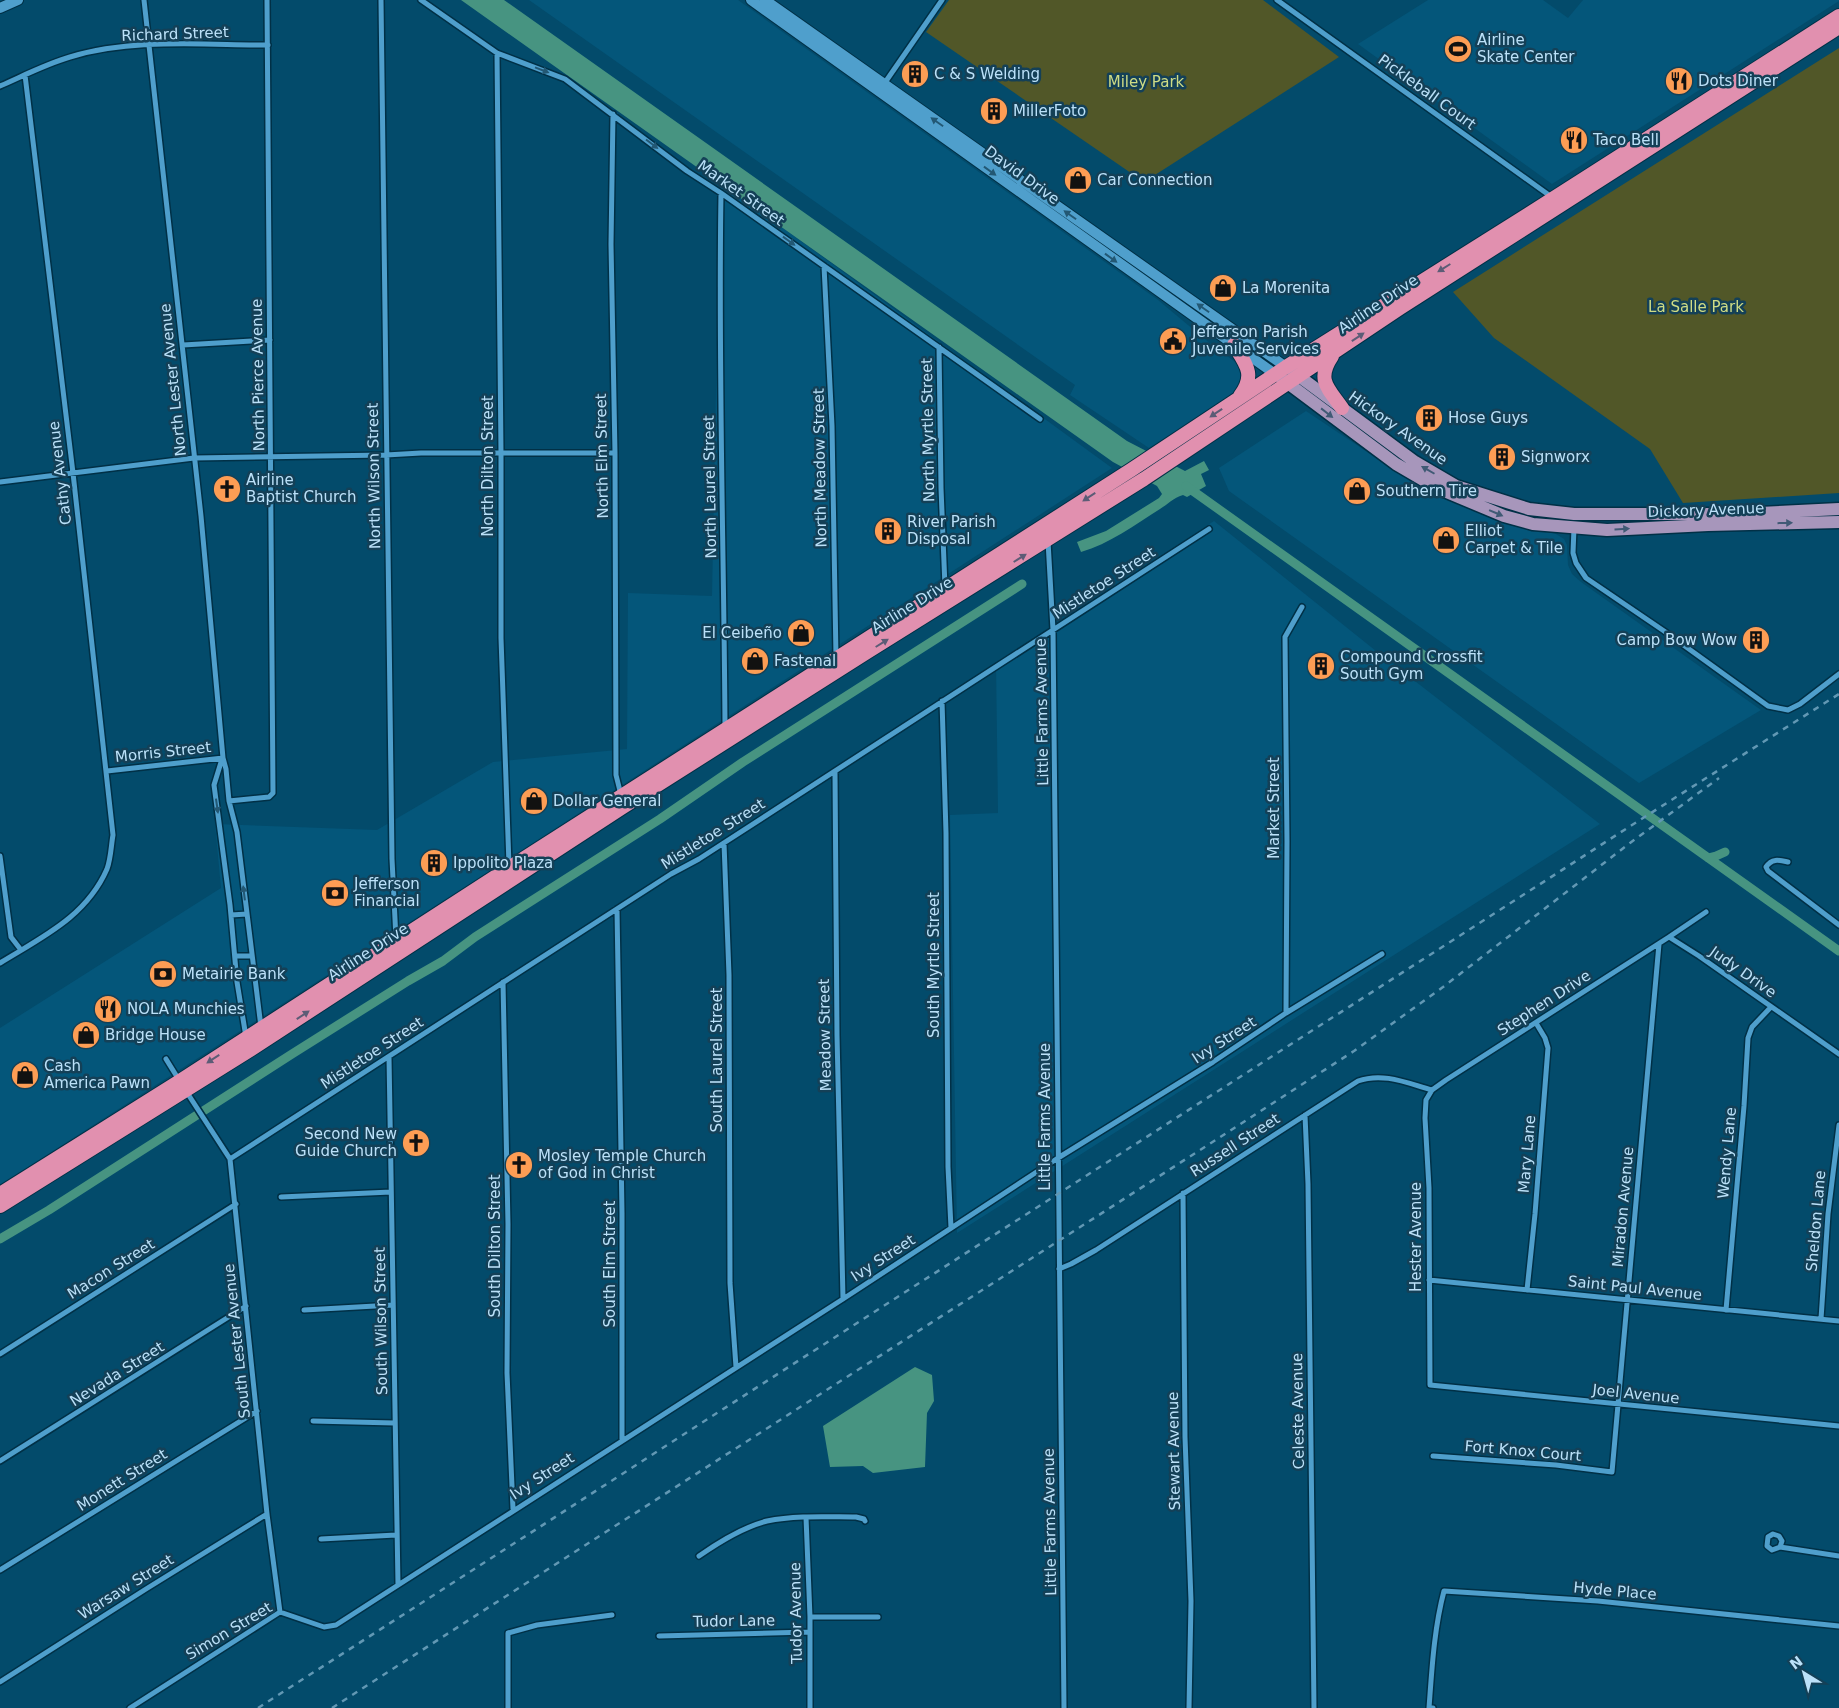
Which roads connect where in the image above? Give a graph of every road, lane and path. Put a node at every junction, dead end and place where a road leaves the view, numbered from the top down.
1 (18, 0) edge
2 (144, 0) edge
3 (268, 0) edge
4 (381, 0) edge
5 (421, 0) edge
6 (752, 0) edge
7 (765, 0) edge
8 (942, 0) edge
9 (1277, 0) edge
10 (0, 8) edge
11 (1839, 16) edge
12 (1839, 27) edge
13 (150, 45) junction
14 (268, 45) junction
15 (497, 53) junction
16 (25, 75) junction
17 (0, 86) edge
18 (882, 89) junction
19 (614, 114) junction
20 (721, 193) junction
21 (1556, 203) junction
22 (824, 266) junction
23 (270, 340) junction
24 (183, 345) junction
25 (1234, 345) junction
26 (939, 347) junction
27 (1335, 352) junction
28 (1280, 370) junction
29 (1294, 380) junction
30 (1238, 398) junction
31 (1342, 408) junction
32 (1040, 419) dead end
33 (501, 453) junction
34 (615, 453) junction
35 (386, 455) junction
36 (272, 456) junction
37 (194, 458) junction
38 (73, 473) junction
39 (0, 482) edge
40 (1839, 509) edge
41 (1574, 514) junction
42 (1839, 522) edge
43 (1044, 526) junction
44 (1574, 528) junction
45 (1208, 529) dead end
46 (1048, 541) junction
47 (947, 595) junction
48 (1302, 607) dead end
49 (1053, 630) junction
50 (838, 664) junction
51 (1839, 674) edge
52 (942, 701) junction
53 (728, 734) junction
54 (223, 758) junction
55 (107, 771) junction
56 (835, 772) junction
57 (621, 796) junction
58 (229, 801) junction
59 (724, 843) junction
60 (0, 856) edge
61 (1788, 862) dead end
62 (510, 873) junction
63 (617, 910) junction
64 (1706, 912) dead end
65 (247, 914) junction
66 (232, 915) junction
67 (1839, 925) edge
68 (1669, 937) junction
69 (1659, 944) junction
70 (397, 946) junction
71 (20, 950) junction
72 (1382, 954) dead end
73 (235, 956) junction
74 (252, 956) junction
75 (0, 964) edge
76 (503, 982) junction
77 (1771, 1007) junction
78 (1286, 1013) junction
79 (1536, 1023) junction
80 (256, 1039) junction
81 (1839, 1054) edge
82 (389, 1057) junction
83 (166, 1059) dead end
84 (1432, 1090) junction
85 (186, 1091) junction
86 (1305, 1115) junction
87 (1839, 1125) edge
88 (1058, 1158) junction
89 (230, 1159) junction
90 (391, 1192) junction
91 (1183, 1193) junction
92 (0, 1194) edge
93 (281, 1197) dead end
94 (236, 1204) junction
95 (0, 1206) edge
96 (951, 1228) junction
97 (1059, 1269) junction
98 (1428, 1280) junction
99 (1527, 1290) junction
100 (843, 1299) junction
101 (1627, 1300) junction
102 (393, 1305) junction
103 (246, 1306) junction
104 (304, 1310) dead end
105 (1726, 1310) junction
106 (1820, 1319) junction
107 (1839, 1321) edge
108 (0, 1354) edge
109 (736, 1367) junction
110 (1430, 1385) joint
111 (1619, 1404) junction
112 (257, 1411) junction
113 (313, 1421) dead end
114 (394, 1423) junction
115 (1839, 1426) edge
116 (622, 1439) junction
117 (1433, 1456) dead end
118 (0, 1461) edge
119 (1612, 1472) joint
120 (513, 1509) junction
121 (267, 1514) junction
122 (806, 1517) junction
123 (865, 1521) dead end
124 (396, 1535) junction
125 (321, 1539) dead end
126 (1780, 1547) dead end
127 (699, 1556) dead end
128 (1839, 1556) edge
129 (0, 1570) edge
130 (398, 1584) junction
131 (280, 1612) junction
132 (612, 1615) dead end
133 (810, 1617) junction
134 (878, 1617) dead end
135 (1839, 1626) edge
136 (809, 1632) junction
137 (659, 1636) dead end
138 (0, 1682) edge
139 (130, 1708) edge
140 (508, 1708) edge
141 (810, 1708) edge
142 (1064, 1708) edge
143 (1189, 1708) edge
144 (1314, 1708) edge
145 (1433, 1708) edge

1 - 10 main road
2 - 13 street, North Lester Avenue
3 - 14 street, North Pierce Avenue
4 - 35 street, North Wilson Street
5 - 15 street, Market Street
6 - 18 main road, David Drive
7 - 18 main road, David Drive
8 - 18 street
9 - 21 street, Pickleball Court
11 - 21 highway, Airline Drive
12 - 21 highway, Airline Drive
13 - 14 street, Richard Street
13 - 16 street, Richard Street
13 - 24 street, North Lester Avenue
14 - 23 street, North Pierce Avenue
15 -> 19 street, Market Street
15 - 33 street, North Dilton Street
16 - 17 street, Richard Street
16 - 38 street, Cathy Avenue
18 -> 25 main road, David Drive
28 -> 18 main road, David Drive
19 -> 20 street, Market Street
19 - 34 street, North Elm Street
20 -> 22 street, Market Street
20 - 53 street, North Laurel Street
27 -> 21 highway, Airline Drive
21 -> 28 highway, Airline Drive
22 - 26 street, Market Street
22 - 50 street, North Meadow Street
23 - 24 street
23 - 36 street, North Pierce Avenue
24 - 37 street, North Lester Avenue
25 - 28 main road, David Drive
25 - 30 highway
26 - 32 street, Market Street
26 - 47 street, North Myrtle Street
27 - 29 highway, Airline Drive
27 - 31 highway
28 - 29 main road, Hickory Avenue
28 - 30 highway, Airline Drive
29 - 31 main road, Hickory Avenue
29 -> 44 main road, Hickory Avenue
29 - 46 highway, Airline Drive
30 -> 43 highway, Airline Drive
41 -> 31 main road, Hickory Avenue
33 - 34 street
33 - 35 street
33 - 62 street, North Dilton Street
34 - 57 street, North Elm Street
35 - 36 street
35 - 70 street, North Wilson Street
36 - 37 street
36 - 58 street, North Pierce Avenue
37 - 38 street
37 - 54 street, North Lester Avenue
38 - 39 street
38 - 55 street, Cathy Avenue
40 - 41 main road, Dickory Avenue
41 - 44 street
44 -> 42 main road, Dickory Avenue
43 - 46 street, Little Farms Avenue
43 - 47 highway, Airline Drive
44 - 51 street
45 - 49 street, Mistletoe Street
47 -> 46 highway, Airline Drive
46 - 49 street, Little Farms Avenue
47 - 50 highway, Airline Drive
48 - 78 street, Market Street
49 - 52 street, Mistletoe Street
49 - 88 street, Little Farms Avenue
50 - 53 highway, Airline Drive
52 - 56 street, Mistletoe Street
52 - 96 street, South Myrtle Street
53 - 57 highway, Airline Drive
53 - 62 highway, Airline Drive
54 - 55 street, Morris Street
54 - 58 street, North Lester Avenue
54 -> 66 street, North Lester Avenue
55 - 71 street, Cathy Avenue
56 - 59 street, Mistletoe Street
56 - 100 street, Meadow Street
57 - 62 highway, Airline Drive
65 -> 58 street, North Lester Avenue
59 - 63 street, Mistletoe Street
59 - 109 street, South Laurel Street
60 - 71 street
61 - 67 street
62 - 70 highway, Airline Drive
63 - 76 street, Mistletoe Street
63 - 116 street, South Elm Street
64 - 68 street
65 - 66 street
65 - 74 street, North Lester Avenue
66 - 73 street, North Lester Avenue
68 - 69 street, Stephen Drive
68 - 77 street, Judy Drive
69 - 79 street, Stephen Drive
69 - 101 street, Miradon Avenue
70 - 80 highway, Airline Drive
71 - 75 street
72 - 78 street, Ivy Street
73 - 74 street
73 - 80 street, North Lester Avenue
74 - 80 street, North Lester Avenue
76 - 82 street, Mistletoe Street
76 - 120 street, South Dilton Street
77 - 81 street, Judy Drive
77 - 105 street, Wendy Lane
78 - 88 street, Ivy Street
79 - 84 street, Stephen Drive
79 - 99 street, Mary Lane
80 - 85 highway, Airline Drive
82 - 89 street, Mistletoe Street
82 - 90 street, South Wilson Street
83 - 85 street, South Lester Avenue
84 - 86 street, Russell Street
84 - 98 street, Hester Avenue
85 - 89 street, South Lester Avenue
85 - 92 highway, Airline Drive
85 - 95 highway, Airline Drive
86 - 91 street, Russell Street
86 - 144 street, Celeste Avenue
87 - 106 street, Sheldon Lane
88 - 96 street, Ivy Street
88 - 97 street, Little Farms Avenue
89 - 94 street, South Lester Avenue
90 - 93 street
90 - 102 street, South Wilson Street
91 - 97 street, Russell Street
91 - 143 street, Stewart Avenue
94 - 103 street, South Lester Avenue
94 - 108 street, Macon Street
96 - 100 street, Ivy Street
97 - 142 street, Little Farms Avenue
98 - 99 street, Saint Paul Avenue
98 - 110 street, Hester Avenue
99 - 101 street, Saint Paul Avenue
100 - 109 street, Ivy Street
101 - 105 street, Saint Paul Avenue
101 - 111 street, Miradon Avenue
102 - 104 street
102 - 114 street, South Wilson Street
103 - 112 street, South Lester Avenue
103 - 118 street, Nevada Street
105 - 106 street, Saint Paul Avenue
106 - 107 street, Saint Paul Avenue
109 - 116 street, Ivy Street
110 - 111 street, Joel Avenue
111 - 115 street, Joel Avenue
111 - 119 street, Miradon Avenue
112 - 121 street, South Lester Avenue
112 - 129 street, Monett Street
113 - 114 street
114 - 124 street, South Wilson Street
116 - 120 street, Ivy Street
117 - 119 street, Fort Knox Court
120 - 130 street, Ivy Street
121 - 131 street, South Lester Avenue
121 - 138 street, Warsaw Street
122 - 123 street
122 - 127 street
122 - 133 street, Tudor Avenue
124 - 125 street
124 - 130 street, South Wilson Street
126 - 128 street
130 - 131 street, Simon Street
131 - 139 street, Simon Street
132 - 140 street
133 - 134 street
133 - 136 street, Tudor Avenue
135 - 145 street, Hyde Place
136 - 137 street, Tudor Lane
136 - 141 street, Tudor Avenue

